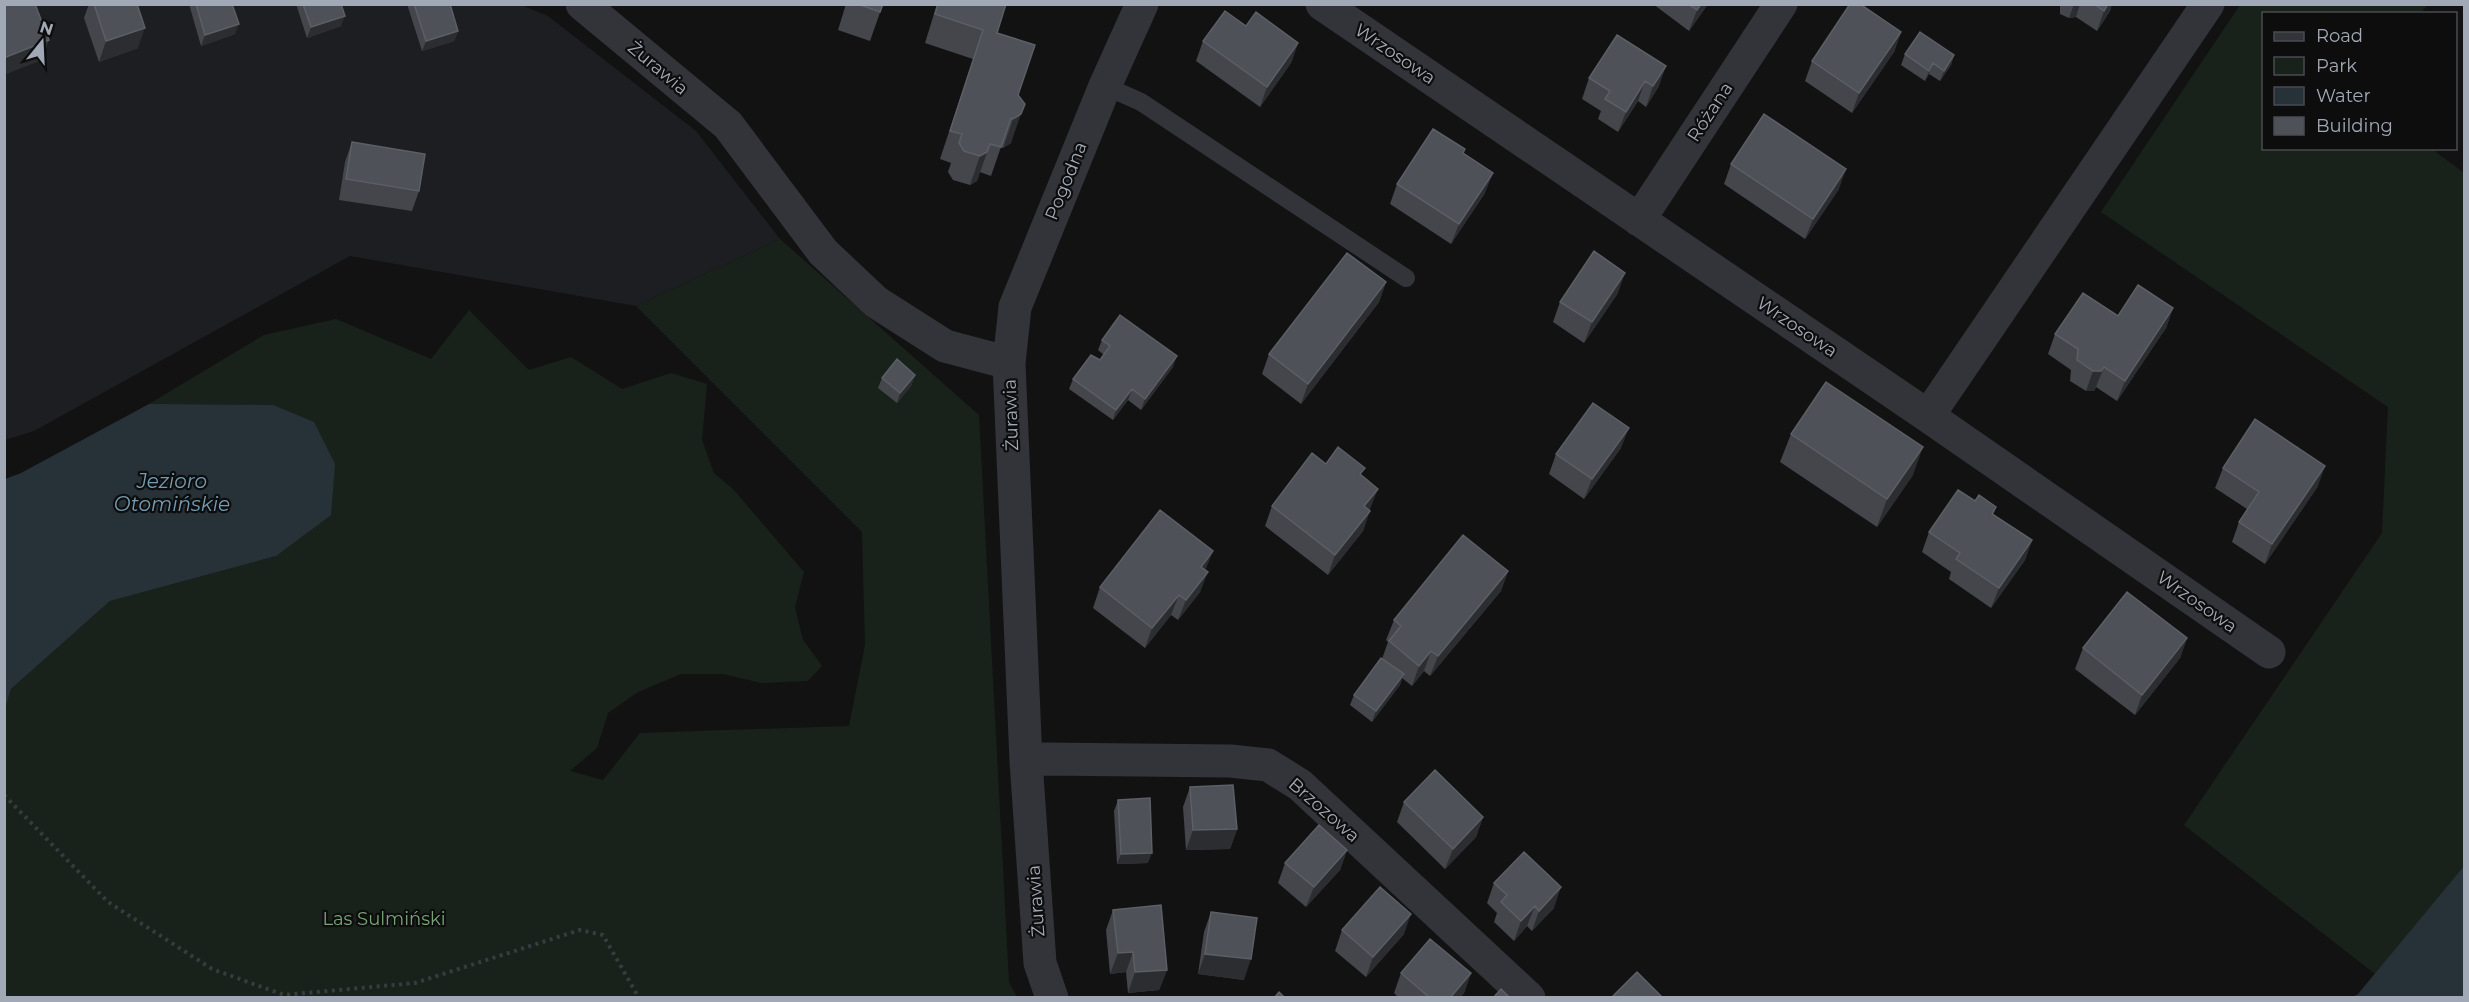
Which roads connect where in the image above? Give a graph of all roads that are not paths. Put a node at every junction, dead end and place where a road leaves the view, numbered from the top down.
1 (582, 4) edge
2 (1142, 4) edge
3 (1322, 4) edge
4 (1781, 4) edge
5 (2208, 4) edge
6 (1105, 86) junction
7 (1640, 220) junction
8 (1406, 278) dead end
9 (1009, 363) junction
10 (1928, 416) junction
11 (2269, 652) dead end
12 (1026, 761) junction
13 (1052, 998) edge
14 (1529, 998) edge

1 - 9 street, Żurawia
2 - 6 street, Pogodna
3 - 7 street, Wrzosowa
4 - 7 street, Różana
5 - 10 street
6 - 8 lane
6 - 9 street, Pogodna
7 - 10 street, Wrzosowa
9 - 12 street, Żurawia
10 - 11 street, Wrzosowa
12 - 13 street, Żurawia
12 - 14 street, Brzozowa

